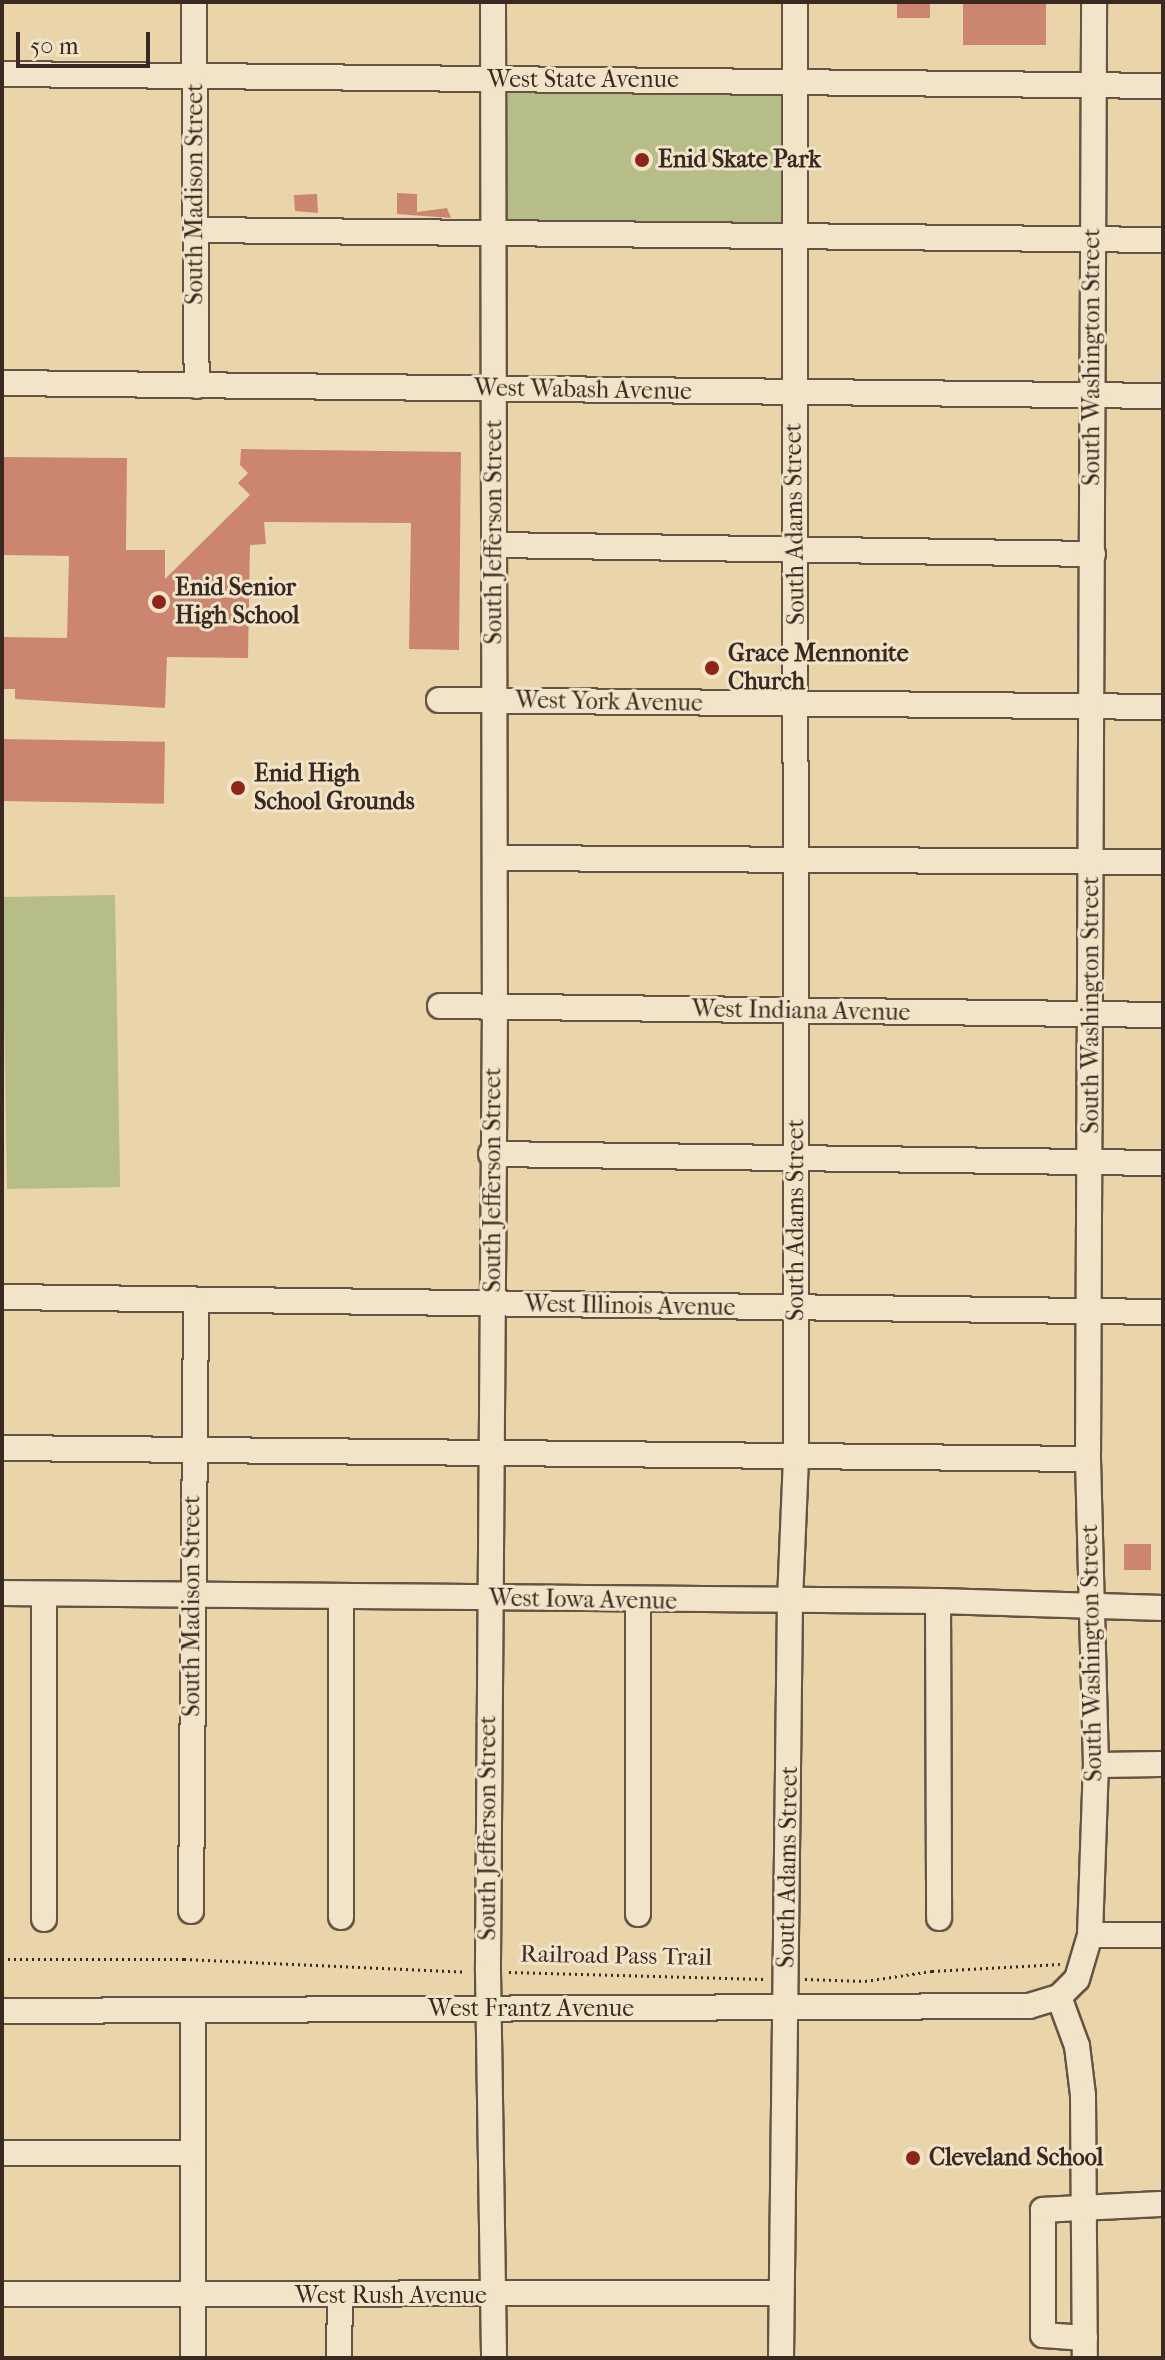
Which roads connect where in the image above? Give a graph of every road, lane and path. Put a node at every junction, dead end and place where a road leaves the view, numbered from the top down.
1 (194, 2) edge
2 (493, 2) edge
3 (795, 2) edge
4 (1094, 2) edge
5 (2, 74) edge
6 (195, 76) junction
7 (493, 79) junction
8 (793, 81) junction
9 (1094, 85) junction
10 (1163, 86) edge
11 (196, 230) junction
12 (493, 234) junction
13 (793, 238) junction
14 (1092, 240) junction
15 (1163, 240) edge
16 (2, 383) edge
17 (197, 386) junction
18 (493, 389) junction
19 (794, 392) junction
20 (1091, 395) junction
21 (1163, 396) edge
22 (494, 545) junction
23 (796, 551) junction
24 (1093, 554) junction
25 (439, 700) dead end
26 (495, 701) junction
27 (797, 704) junction
28 (1092, 707) junction
29 (1163, 707) edge
30 (495, 858) junction
31 (1092, 861) junction
32 (796, 862) junction
33 (1163, 862) edge
34 (440, 1006) dead end
35 (495, 1006) junction
36 (795, 1011) junction
37 (1092, 1014) junction
38 (1163, 1015) edge
39 (491, 1154) junction
40 (795, 1158) junction
41 (1090, 1162) junction
42 (1163, 1163) edge
43 (2, 1297) edge
44 (196, 1301) junction
45 (492, 1303) junction
46 (796, 1309) junction
47 (1088, 1311) junction
48 (1163, 1312) edge
49 (2, 1448) edge
50 (193, 1450) junction
51 (490, 1453) junction
52 (796, 1459) junction
53 (1088, 1459) junction
54 (2, 1593) edge
55 (44, 1594) junction
56 (192, 1595) junction
57 (341, 1598) junction
58 (489, 1598) junction
59 (638, 1601) junction
60 (790, 1601) junction
61 (938, 1601) junction
62 (1091, 1607) junction
63 (1163, 1608) edge
64 (1163, 1764) edge
65 (1096, 1765) junction
66 (191, 1911) dead end
67 (638, 1914) dead end
68 (341, 1917) dead end
69 (939, 1918) dead end
70 (44, 1919) dead end
71 (1090, 1935) junction
72 (1163, 1935) edge
73 (2, 1959) edge
74 (1085, 1964) junction
75 (488, 1972) junction
76 (786, 1979) junction
77 (1059, 1997) junction
78 (785, 2007) junction
79 (489, 2010) junction
80 (2, 2011) edge
81 (193, 2011) junction
82 (2, 2153) edge
83 (193, 2153) junction
84 (1163, 2204) edge
85 (1083, 2206) junction
86 (780, 2293) junction
87 (2, 2294) edge
88 (193, 2296) junction
89 (340, 2296) junction
90 (494, 2296) junction
91 (1085, 2348) edge
92 (193, 2358) edge
93 (339, 2358) edge
94 (494, 2358) edge
95 (781, 2358) edge

1 - 6 street, South Madison Street
2 - 7 street, South Jefferson Street
3 - 8 street, South Adams Street
4 - 9 street, South Washington Street
5 - 6 street, West State Avenue
6 - 7 street, West State Avenue
6 - 11 street, South Madison Street
7 - 8 street, West State Avenue
7 - 12 street, South Jefferson Street
8 - 9 street, West State Avenue
8 - 13 street, South Adams Street
9 - 10 street, West State Avenue
9 - 14 street, South Washington Street
11 - 12 street
11 - 17 street, South Madison Street
12 - 13 street
12 - 18 street, South Jefferson Street
13 - 14 street
13 - 19 street, South Adams Street
14 - 15 street
14 - 20 street, South Washington Street
16 - 17 street, West Wabash Avenue
17 - 18 street, West Wabash Avenue
18 - 19 street, West Wabash Avenue
18 - 22 street, South Jefferson Street
19 - 20 street, West Wabash Avenue
19 - 23 street, South Adams Street
20 - 21 street, West Wabash Avenue
20 - 24 street, South Washington Street
22 - 23 street
22 - 26 street, South Jefferson Street
23 - 24 street
23 - 27 street, South Adams Street
24 - 28 street, South Washington Street
25 - 26 street, West York Avenue
26 - 27 street, West York Avenue
26 - 30 street, South Jefferson Street
27 - 28 street, West York Avenue
27 - 32 street, South Adams Street
28 - 29 street, West York Avenue
28 - 31 street, South Washington Street
30 - 32 street
30 - 35 street, South Jefferson Street
31 - 32 street
31 - 33 street
31 - 37 street, South Washington Street
32 - 36 street, South Adams Street
34 - 35 street, West Indiana Avenue
35 - 36 street, West Indiana Avenue
35 - 39 street, South Jefferson Street
36 - 37 street, West Indiana Avenue
36 - 40 street, South Adams Street
37 - 38 street, West Indiana Avenue
37 - 41 street, South Washington Street
39 - 40 street
39 - 45 street, South Jefferson Street
40 - 41 street
40 - 46 street, South Adams Street
41 - 42 street
41 - 47 street, South Washington Street
43 - 44 street, West Illinois Avenue
44 - 45 street, West Illinois Avenue
44 - 50 street, South Madison Street
45 - 46 street, West Illinois Avenue
45 - 51 street, South Jefferson Street
46 - 47 street, West Illinois Avenue
46 - 52 street, South Adams Street
47 - 48 street, West Illinois Avenue
47 - 53 street, South Washington Street
49 - 50 street
50 - 51 street
50 - 56 street, South Madison Street
51 - 52 street
51 - 58 street, South Jefferson Street
52 - 53 street
52 - 60 street, South Adams Street
53 - 62 street, South Washington Street
54 - 55 street, West Iowa Avenue
55 - 56 street, West Iowa Avenue
55 - 70 street
56 - 57 street, West Iowa Avenue
56 - 66 street, South Madison Street
57 - 58 street, West Iowa Avenue
57 - 68 street
58 - 59 street, West Iowa Avenue
58 - 75 street, South Jefferson Street
59 - 60 street, West Iowa Avenue
59 - 67 street
60 - 61 street, West Iowa Avenue
60 - 76 street, South Adams Street
61 - 62 street, West Iowa Avenue
61 - 69 street
62 - 63 street, West Iowa Avenue
62 - 65 street, South Washington Street
64 - 65 street
65 - 71 street, South Washington Street
71 - 72 street
71 - 74 street, South Washington Street
73 - 75 path, Railroad Pass Trail
74 - 76 path, Railroad Pass Trail
74 - 77 street, South Washington Street
75 - 76 path, Railroad Pass Trail
75 - 79 street, South Jefferson Street
76 - 78 street, South Adams Street
77 - 78 street, West Frantz Avenue
77 - 85 street
78 - 79 street, West Frantz Avenue
78 - 86 street, South Adams Street
79 - 81 street, West Frantz Avenue
79 - 90 street, South Jefferson Street
80 - 81 street, West Frantz Avenue
81 - 83 street
82 - 83 street
83 - 88 street
84 - 85 street
85 - 91 street
85 - 91 street
86 - 90 street, West Rush Avenue
86 - 95 street, South Adams Street
87 - 88 street, West Rush Avenue
88 - 89 street, West Rush Avenue
88 - 92 street
89 - 90 street, West Rush Avenue
89 - 93 street
90 - 94 street, South Jefferson Street

